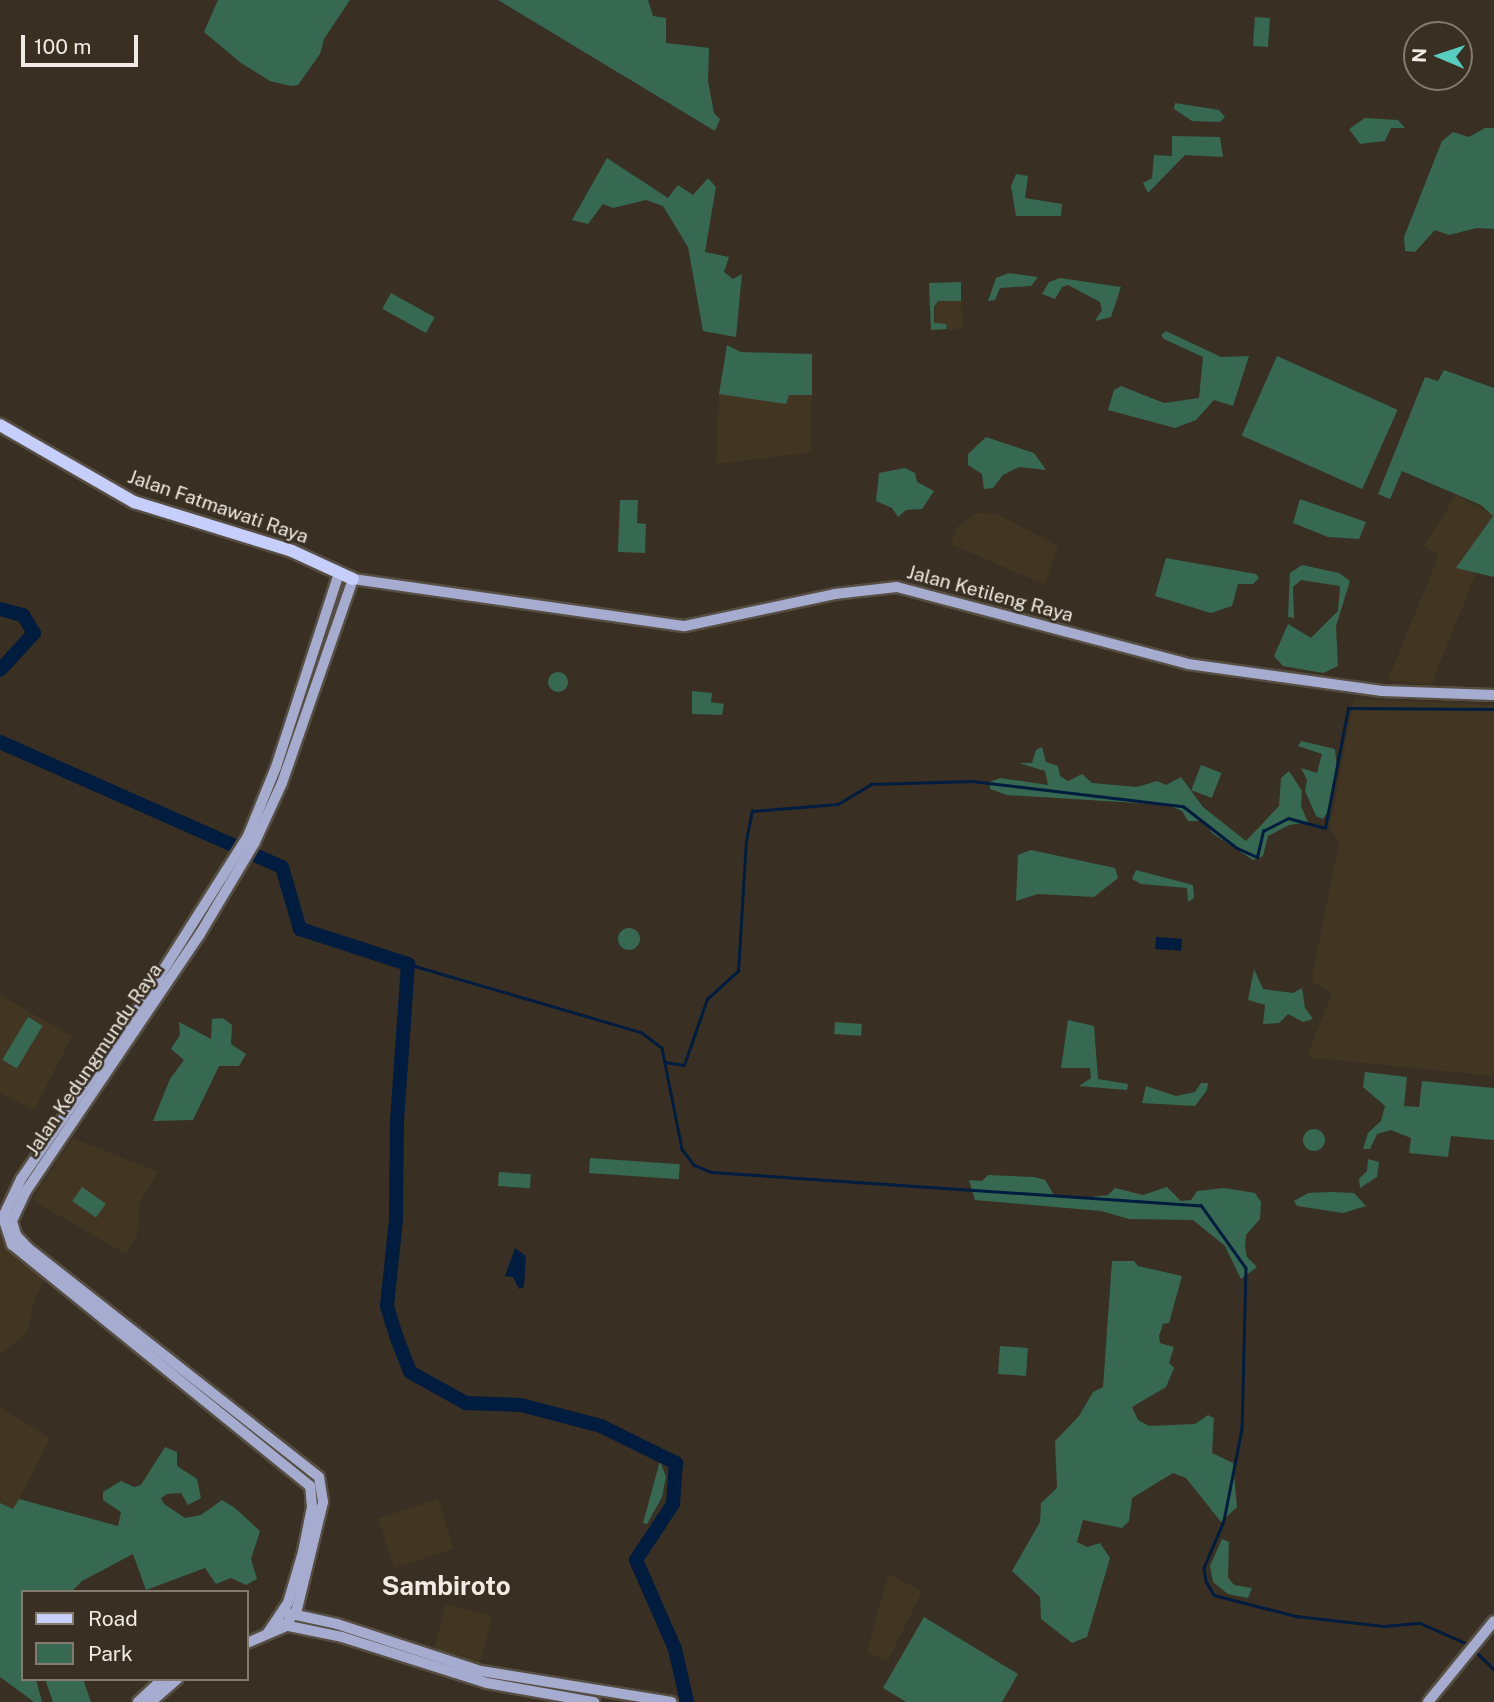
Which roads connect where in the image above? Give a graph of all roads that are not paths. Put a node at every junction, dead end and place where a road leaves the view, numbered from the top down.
1 (0, 425) edge
2 (339, 573) junction
3 (353, 579) junction
4 (319, 652) junction
5 (1494, 695) edge
6 (288, 1614) junction
7 (1494, 1621) edge
8 (280, 1625) junction
9 (248, 1643) edge
10 (161, 1681) edge
11 (175, 1681) edge
12 (138, 1702) edge
13 (151, 1702) edge
14 (594, 1702) edge
15 (672, 1702) edge
16 (1427, 1702) edge

1 - 2 main road, Jalan Fatmawati Raya
2 - 3 main road, Jalan Fatmawati Raya
2 - 4 main road, Jalan Kedungmundu Raya
3 - 4 main road, Jalan Kedungmundu Raya
3 - 5 main road, Jalan Ketileng Raya
4 - 6 main road, Jalan Kedungmundu Raya
6 - 8 main road, Jalan Kedungmundu Raya
6 - 15 main road
7 - 16 main road
8 - 9 main road, Jalan Kedungmundu Raya
8 - 14 main road
10 - 12 main road
11 - 13 main road

